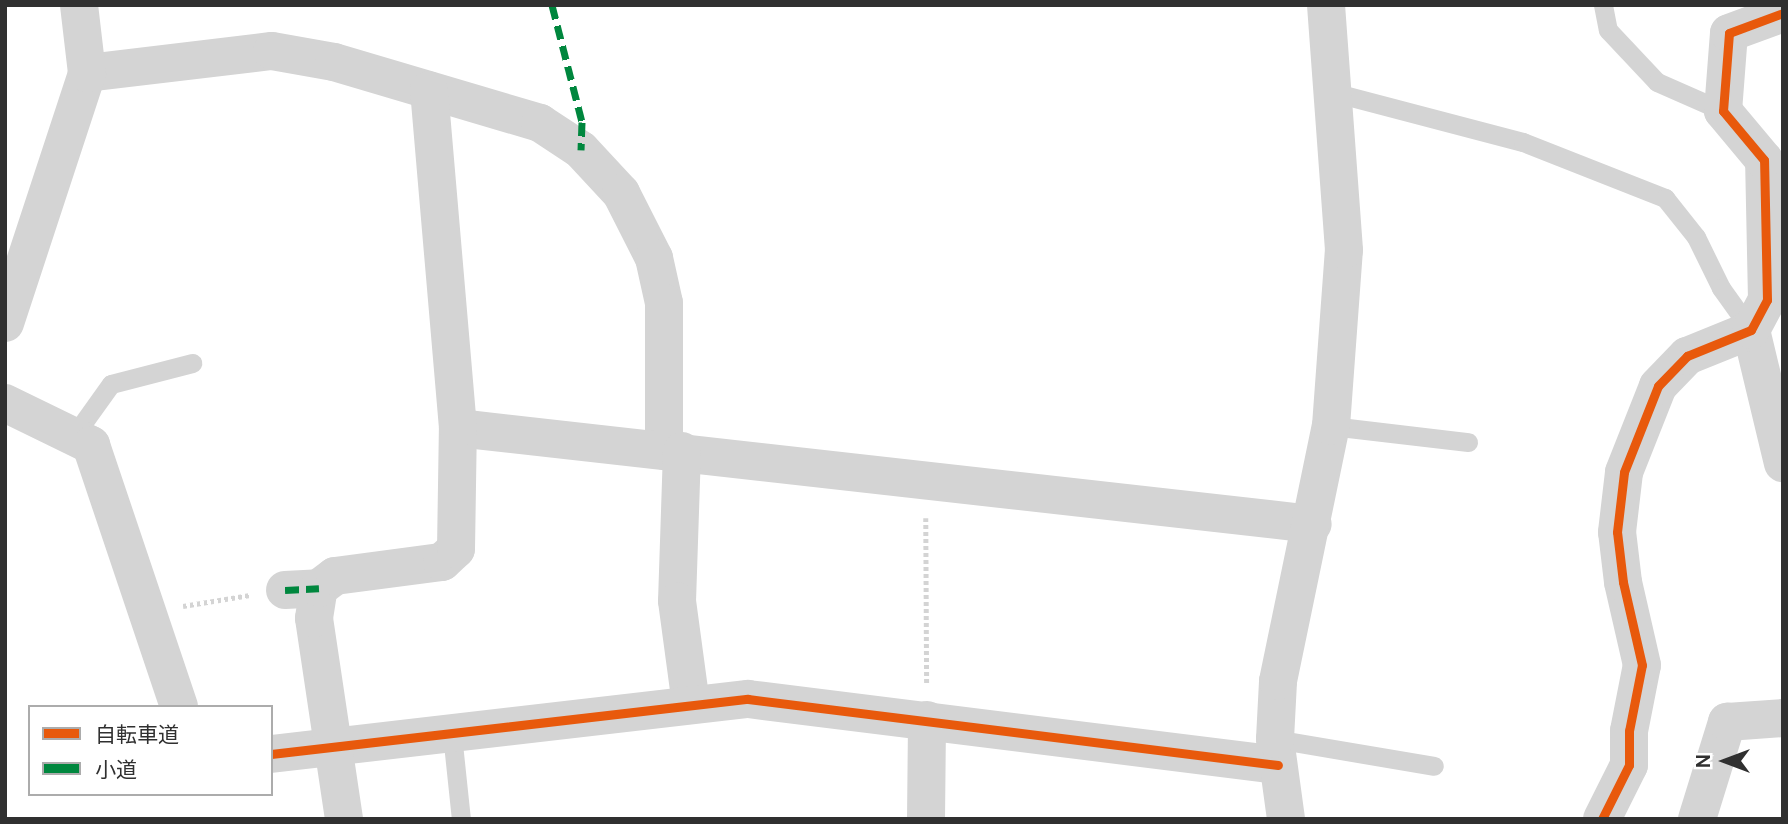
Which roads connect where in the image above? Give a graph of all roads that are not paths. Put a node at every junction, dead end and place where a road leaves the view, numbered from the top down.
1 (79, 5) edge
2 (1325, 5) edge
3 (1603, 5) edge
4 (1783, 13) edge
5 (87, 73) junction
6 (429, 90) junction
7 (1336, 93) junction
8 (1723, 111) junction
9 (5, 323) edge
10 (1751, 330) junction
11 (192, 363) dead end
12 (5, 403) edge
13 (1331, 426) junction
14 (458, 428) junction
15 (73, 437) junction
16 (1468, 442) dead end
17 (673, 451) junction
18 (1783, 463) edge
19 (1313, 524) junction
20 (691, 704) junction
21 (178, 705) edge
22 (1783, 718) edge
23 (928, 720) junction
24 (452, 734) junction
25 (334, 748) junction
26 (1277, 752) junction
27 (273, 754) edge
28 (1434, 766) dead end
29 (344, 819) edge
30 (461, 819) edge
31 (926, 819) edge
32 (1286, 819) edge
33 (1602, 819) edge
34 (1697, 819) edge

1 - 5 street
2 - 7 street
3 - 8 lane
4 - 8 street
5 - 6 street
5 - 9 street
6 - 14 street
6 - 17 street
7 - 10 lane
7 - 13 street
8 - 10 street
10 - 18 street
10 - 33 street
11 - 15 lane
12 - 15 street
13 - 16 lane
13 - 19 street
14 - 17 street
14 - 25 street
15 - 21 street
17 - 19 street
17 - 20 street
19 - 26 street
20 - 23 street
20 - 24 street
22 - 34 street
23 - 26 street
23 - 31 street
24 - 25 street
24 - 30 lane
25 - 27 street
25 - 29 street
26 - 28 lane
26 - 32 street

